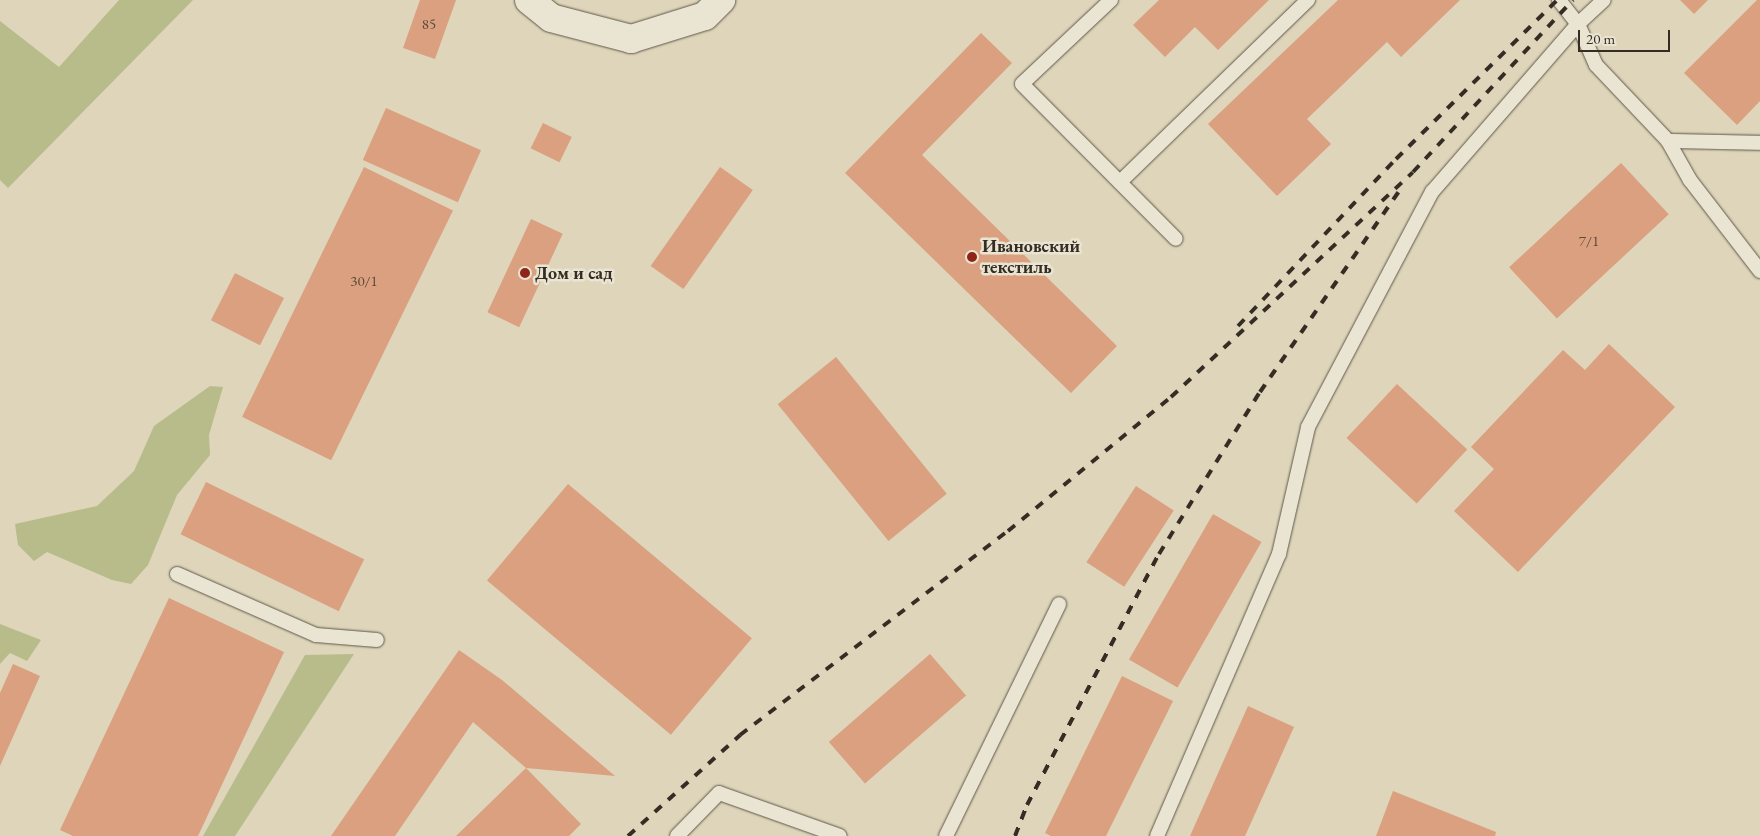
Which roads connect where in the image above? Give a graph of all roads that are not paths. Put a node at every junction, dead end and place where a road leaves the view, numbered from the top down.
1 (528, 0) edge
2 (721, 0) edge
3 (1111, 0) edge
4 (1308, 0) edge
5 (1559, 0) edge
6 (1604, 0) edge
7 (1578, 24) junction
8 (1668, 141) junction
9 (1760, 143) edge
10 (1120, 182) junction
11 (1176, 239) dead end
12 (1760, 271) edge
13 (178, 574) dead end
14 (1059, 604) dead end
15 (377, 640) dead end
16 (677, 836) edge
17 (840, 836) edge
18 (946, 836) edge
19 (1156, 836) edge

1 - 2 street
3 - 10 lane
4 - 10 lane
5 - 7 lane
6 - 7 lane
7 - 8 lane
7 - 19 lane
8 - 9 lane
8 - 12 lane
10 - 11 lane
13 - 15 lane
14 - 18 lane
16 - 17 lane

